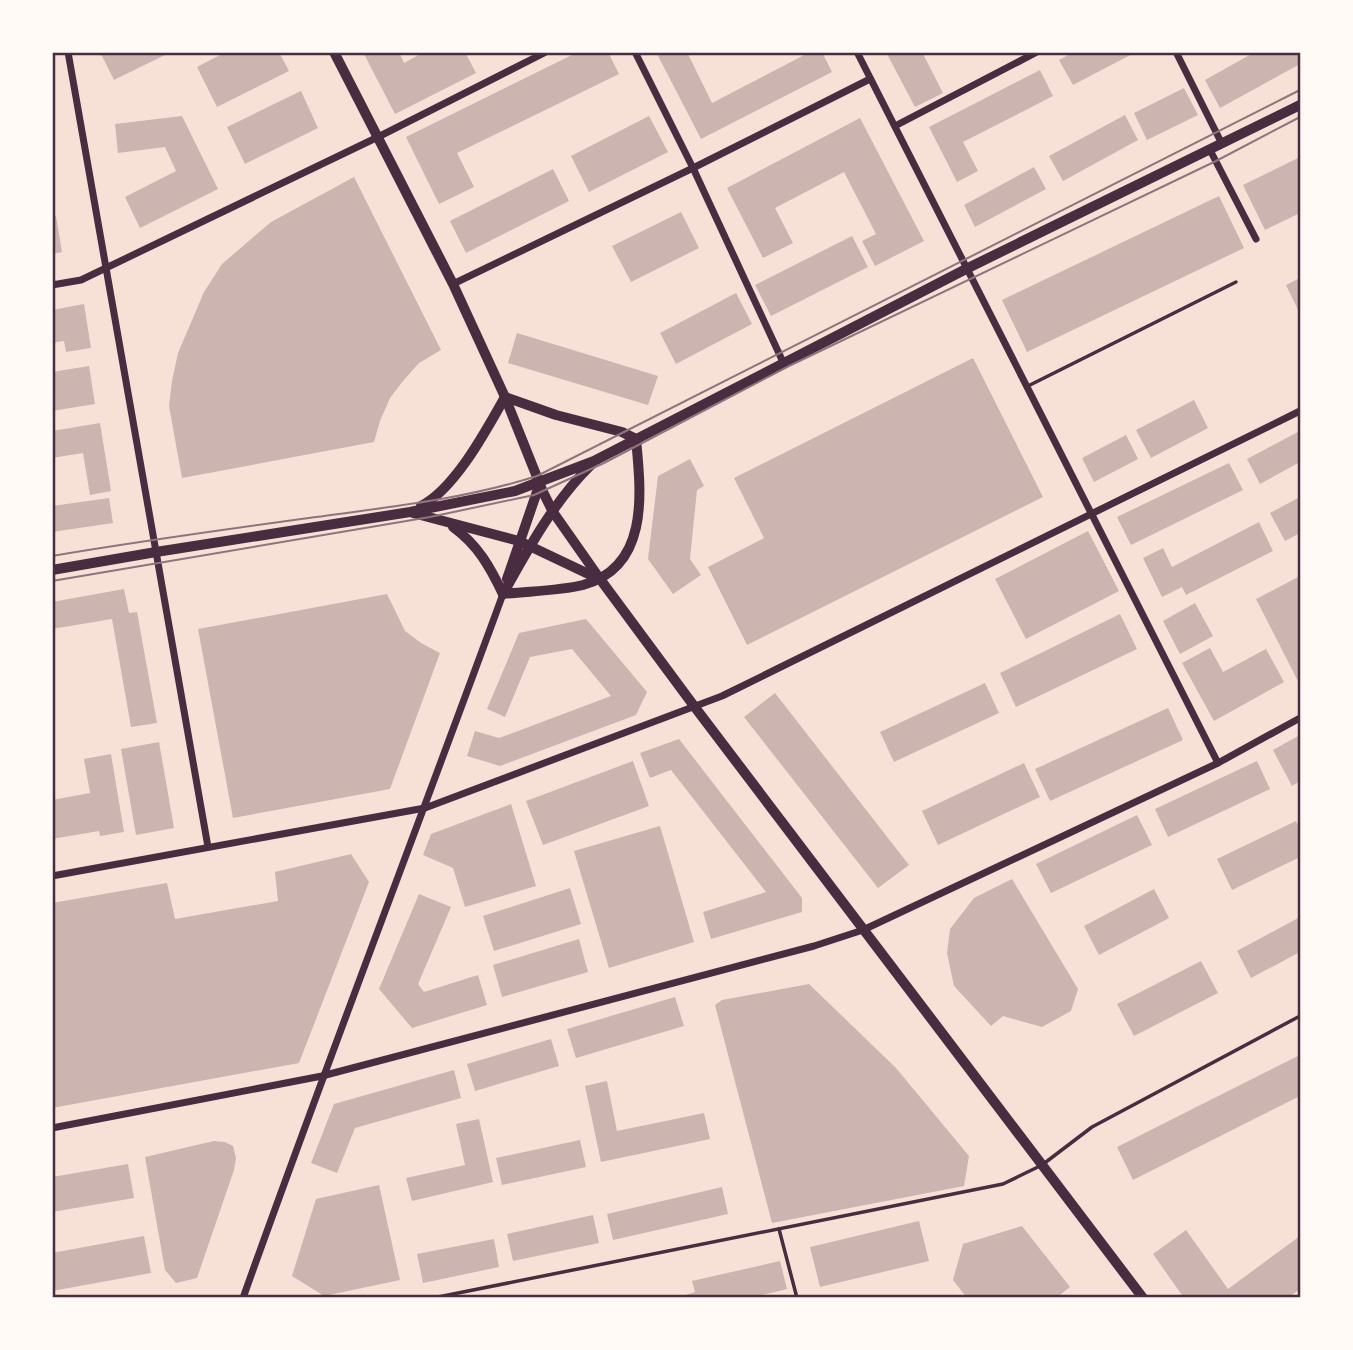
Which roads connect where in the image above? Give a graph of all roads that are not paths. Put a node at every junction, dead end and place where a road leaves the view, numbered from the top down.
1 (68, 52) edge
2 (334, 52) edge
3 (546, 52) edge
4 (635, 52) edge
5 (857, 52) edge
6 (1037, 52) edge
7 (1177, 52) edge
8 (870, 79) junction
9 (1300, 105) edge
10 (895, 126) junction
11 (378, 137) junction
12 (1223, 144) junction
13 (1210, 150) junction
14 (692, 169) junction
15 (1256, 239) dead end
16 (106, 268) junction
17 (968, 268) junction
18 (1236, 282) dead end
19 (453, 284) junction
20 (52, 285) edge
21 (783, 362) junction
22 (1028, 386) junction
23 (505, 397) junction
24 (1300, 411) edge
25 (636, 439) junction
26 (594, 461) junction
27 (540, 484) junction
28 (410, 512) junction
29 (553, 512) junction
30 (1093, 515) junction
31 (444, 521) junction
32 (519, 541) junction
33 (531, 545) junction
34 (156, 552) junction
35 (52, 570) edge
36 (600, 579) junction
37 (503, 594) junction
38 (694, 706) junction
39 (1300, 718) edge
40 (1218, 763) junction
41 (425, 808) junction
42 (208, 848) junction
43 (52, 876) edge
44 (863, 930) junction
45 (1300, 1016) edge
46 (322, 1076) junction
47 (52, 1128) edge
48 (1042, 1165) junction
49 (779, 1229) junction
50 (243, 1297) edge
51 (433, 1297) edge
52 (797, 1297) edge
53 (1143, 1297) edge

1 - 16 street
2 - 11 main road
3 - 11 street
4 - 14 street
5 - 8 street
6 - 10 street
7 - 12 street
8 - 10 street
8 - 14 street
9 - 12 main road
10 - 17 street
11 - 16 street
11 - 19 main road
12 - 13 main road
13 - 15 street
13 - 17 main road
14 - 19 street
14 - 21 street
16 - 20 street
16 - 34 street
17 - 21 main road
17 - 22 street
18 - 22 lane
19 - 23 main road
21 - 25 main road
22 - 30 street
23 - 25 main road
23 - 27 main road
23 - 28 main road
24 - 30 street
25 - 26 main road
25 - 36 main road
26 - 27 main road
26 - 29 main road
27 - 28 main road
27 - 29 main road
27 - 32 main road
28 - 31 main road
28 - 34 main road
29 - 33 main road
29 - 36 main road
30 - 38 street
30 - 40 street
31 - 32 main road
31 - 37 main road
32 - 33 main road
32 - 37 main road
33 - 36 main road
33 - 37 main road
34 - 35 main road
34 - 42 street
36 - 37 main road
36 - 38 main road
37 - 41 street
38 - 41 street
38 - 44 main road
39 - 40 street
40 - 44 street
41 - 42 street
41 - 46 street
42 - 43 street
44 - 46 street
44 - 48 main road
45 - 48 lane
46 - 47 street
46 - 50 street
48 - 49 lane
48 - 53 main road
49 - 51 lane
49 - 52 lane

